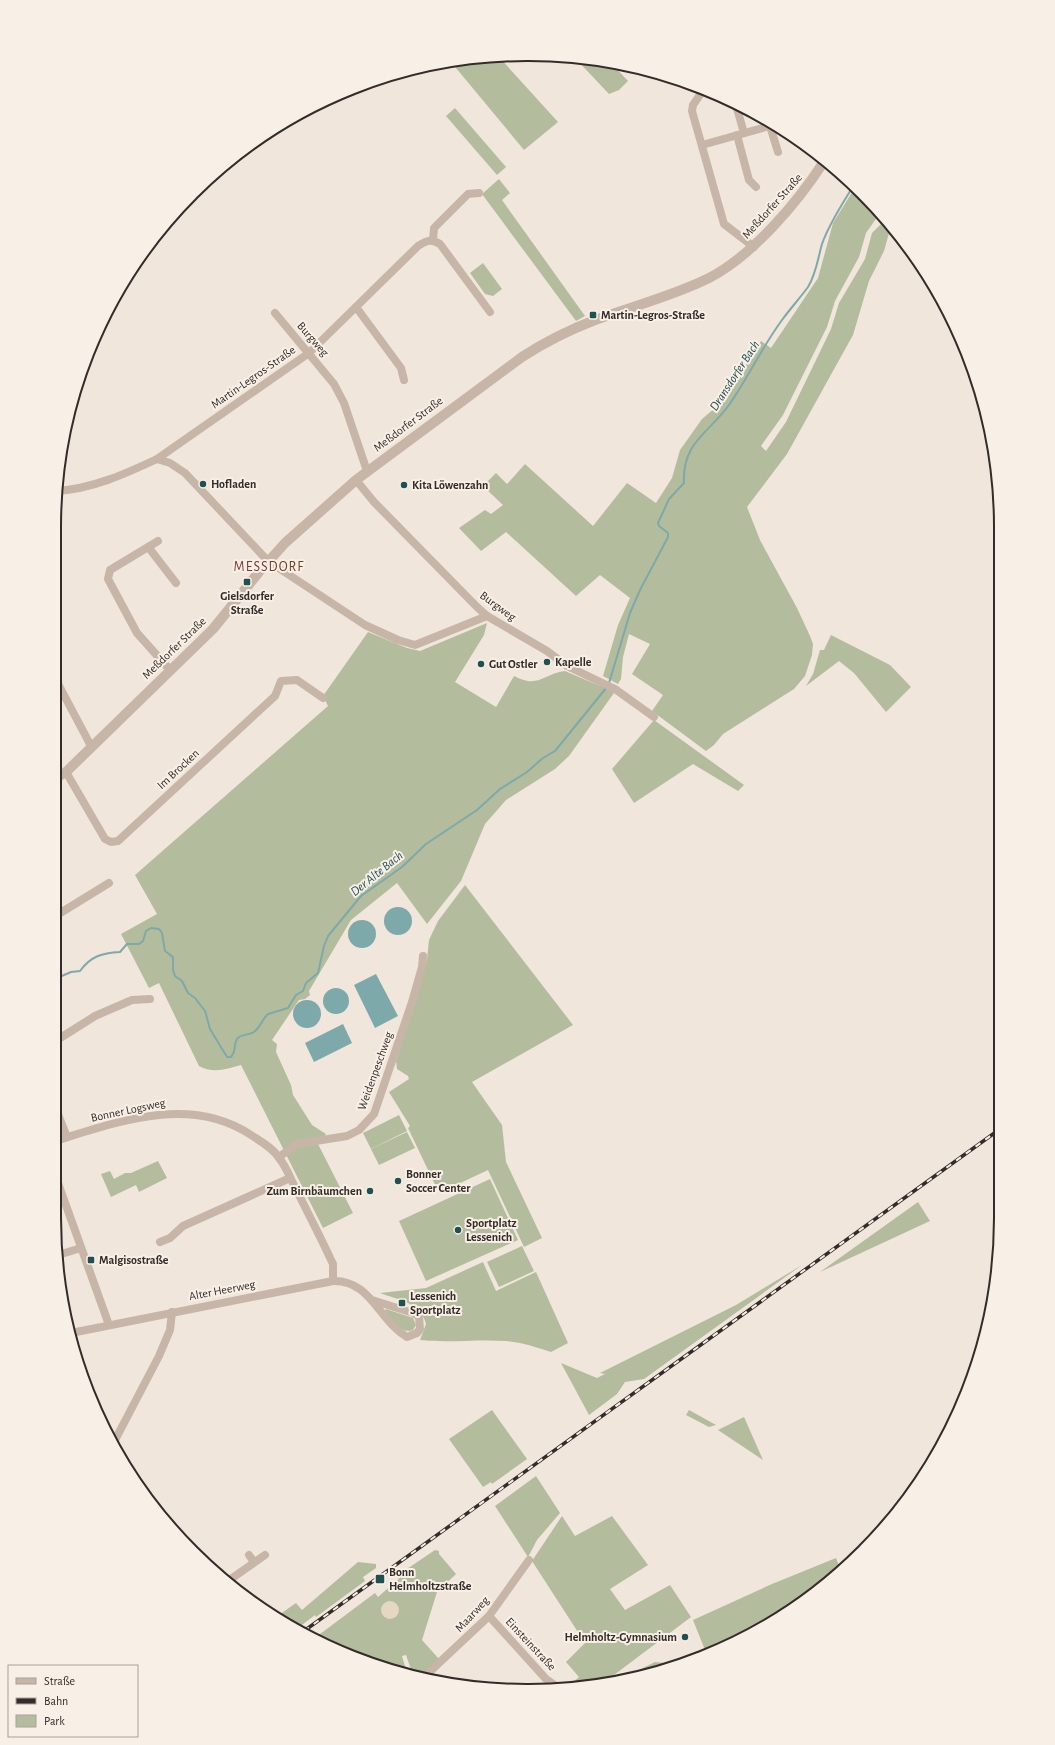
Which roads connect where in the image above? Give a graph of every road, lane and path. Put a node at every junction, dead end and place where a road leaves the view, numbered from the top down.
1 (700, 95) edge
2 (737, 110) edge
3 (766, 127) edge
4 (773, 131) edge
5 (740, 134) junction
6 (702, 145) junction
7 (778, 152) dead end
8 (821, 166) edge
9 (756, 187) dead end
10 (479, 193) dead end
11 (433, 240) junction
12 (754, 247) junction
13 (356, 308) junction
14 (490, 312) dead end
15 (274, 313) dead end
16 (309, 353) junction
17 (404, 380) dead end
18 (157, 459) junction
19 (368, 471) junction
20 (356, 480) junction
21 (63, 491) edge
22 (158, 541) dead end
23 (149, 548) junction
24 (268, 561) junction
25 (176, 583) dead end
26 (487, 616) junction
27 (170, 670) junction
28 (61, 692) edge
29 (323, 698) dead end
30 (654, 717) dead end
31 (91, 746) junction
32 (66, 772) junction
33 (61, 775) edge
34 (109, 883) dead end
35 (61, 913) edge
36 (423, 956) dead end
37 (150, 999) dead end
38 (61, 1037) edge
39 (61, 1122) edge
40 (67, 1137) junction
41 (61, 1139) edge
42 (279, 1157) junction
43 (290, 1178) junction
44 (61, 1191) edge
45 (160, 1242) dead end
46 (81, 1248) junction
47 (63, 1254) edge
48 (333, 1281) junction
49 (372, 1300) junction
50 (172, 1312) junction
51 (109, 1326) junction
52 (76, 1332) edge
53 (116, 1438) edge
54 (249, 1555) dead end
55 (265, 1555) dead end
56 (529, 1560) dead end
57 (254, 1562) junction
58 (233, 1578) edge
59 (489, 1616) junction
60 (428, 1673) edge
61 (552, 1683) edge

1 - 6 street
2 - 5 street
3 - 5 street
4 - 7 street
5 - 6 street
5 - 9 street
6 - 12 street
8 - 12 street, Meßdorfer Straße
10 - 11 street
11 - 13 street, Martin-Legros-Straße
11 - 14 street
12 - 19 street, Meßdorfer Straße
13 - 16 street, Martin-Legros-Straße
13 - 17 street
15 - 16 street, Burgweg
16 - 18 street, Martin-Legros-Straße
16 - 19 street, Burgweg
18 - 21 street
18 - 24 street
19 - 20 street, Meßdorfer Straße
20 - 24 street, Meßdorfer Straße
20 - 26 street, Burgweg
22 - 23 street
23 - 25 street
23 - 27 street
24 - 26 street
24 - 27 street, Meßdorfer Straße
26 - 30 street, Burgweg
27 - 31 street, Meßdorfer Straße
28 - 31 street
29 - 32 street, Im Brocken
31 - 32 street, Meßdorfer Straße
32 - 33 street, Meßdorfer Straße
34 - 35 street
36 - 42 street, Weidenpeschweg
37 - 38 street
39 - 40 street
40 - 41 street, Bonner Logsweg
40 - 42 street, Bonner Logsweg
42 - 43 street, Bonner Logsweg
43 - 45 street
43 - 48 street, Bonner Logsweg
44 - 46 street
46 - 47 street
46 - 51 street
48 - 49 street, Alter Heerweg
48 - 50 street, Alter Heerweg
49 - 49 street, Alter Heerweg
50 - 51 street, Alter Heerweg
50 - 53 street
51 - 52 street, Alter Heerweg
54 - 57 street
55 - 57 street
56 - 59 street, Maarweg
57 - 58 street
59 - 60 street, Maarweg
59 - 61 street, Einsteinstraße

